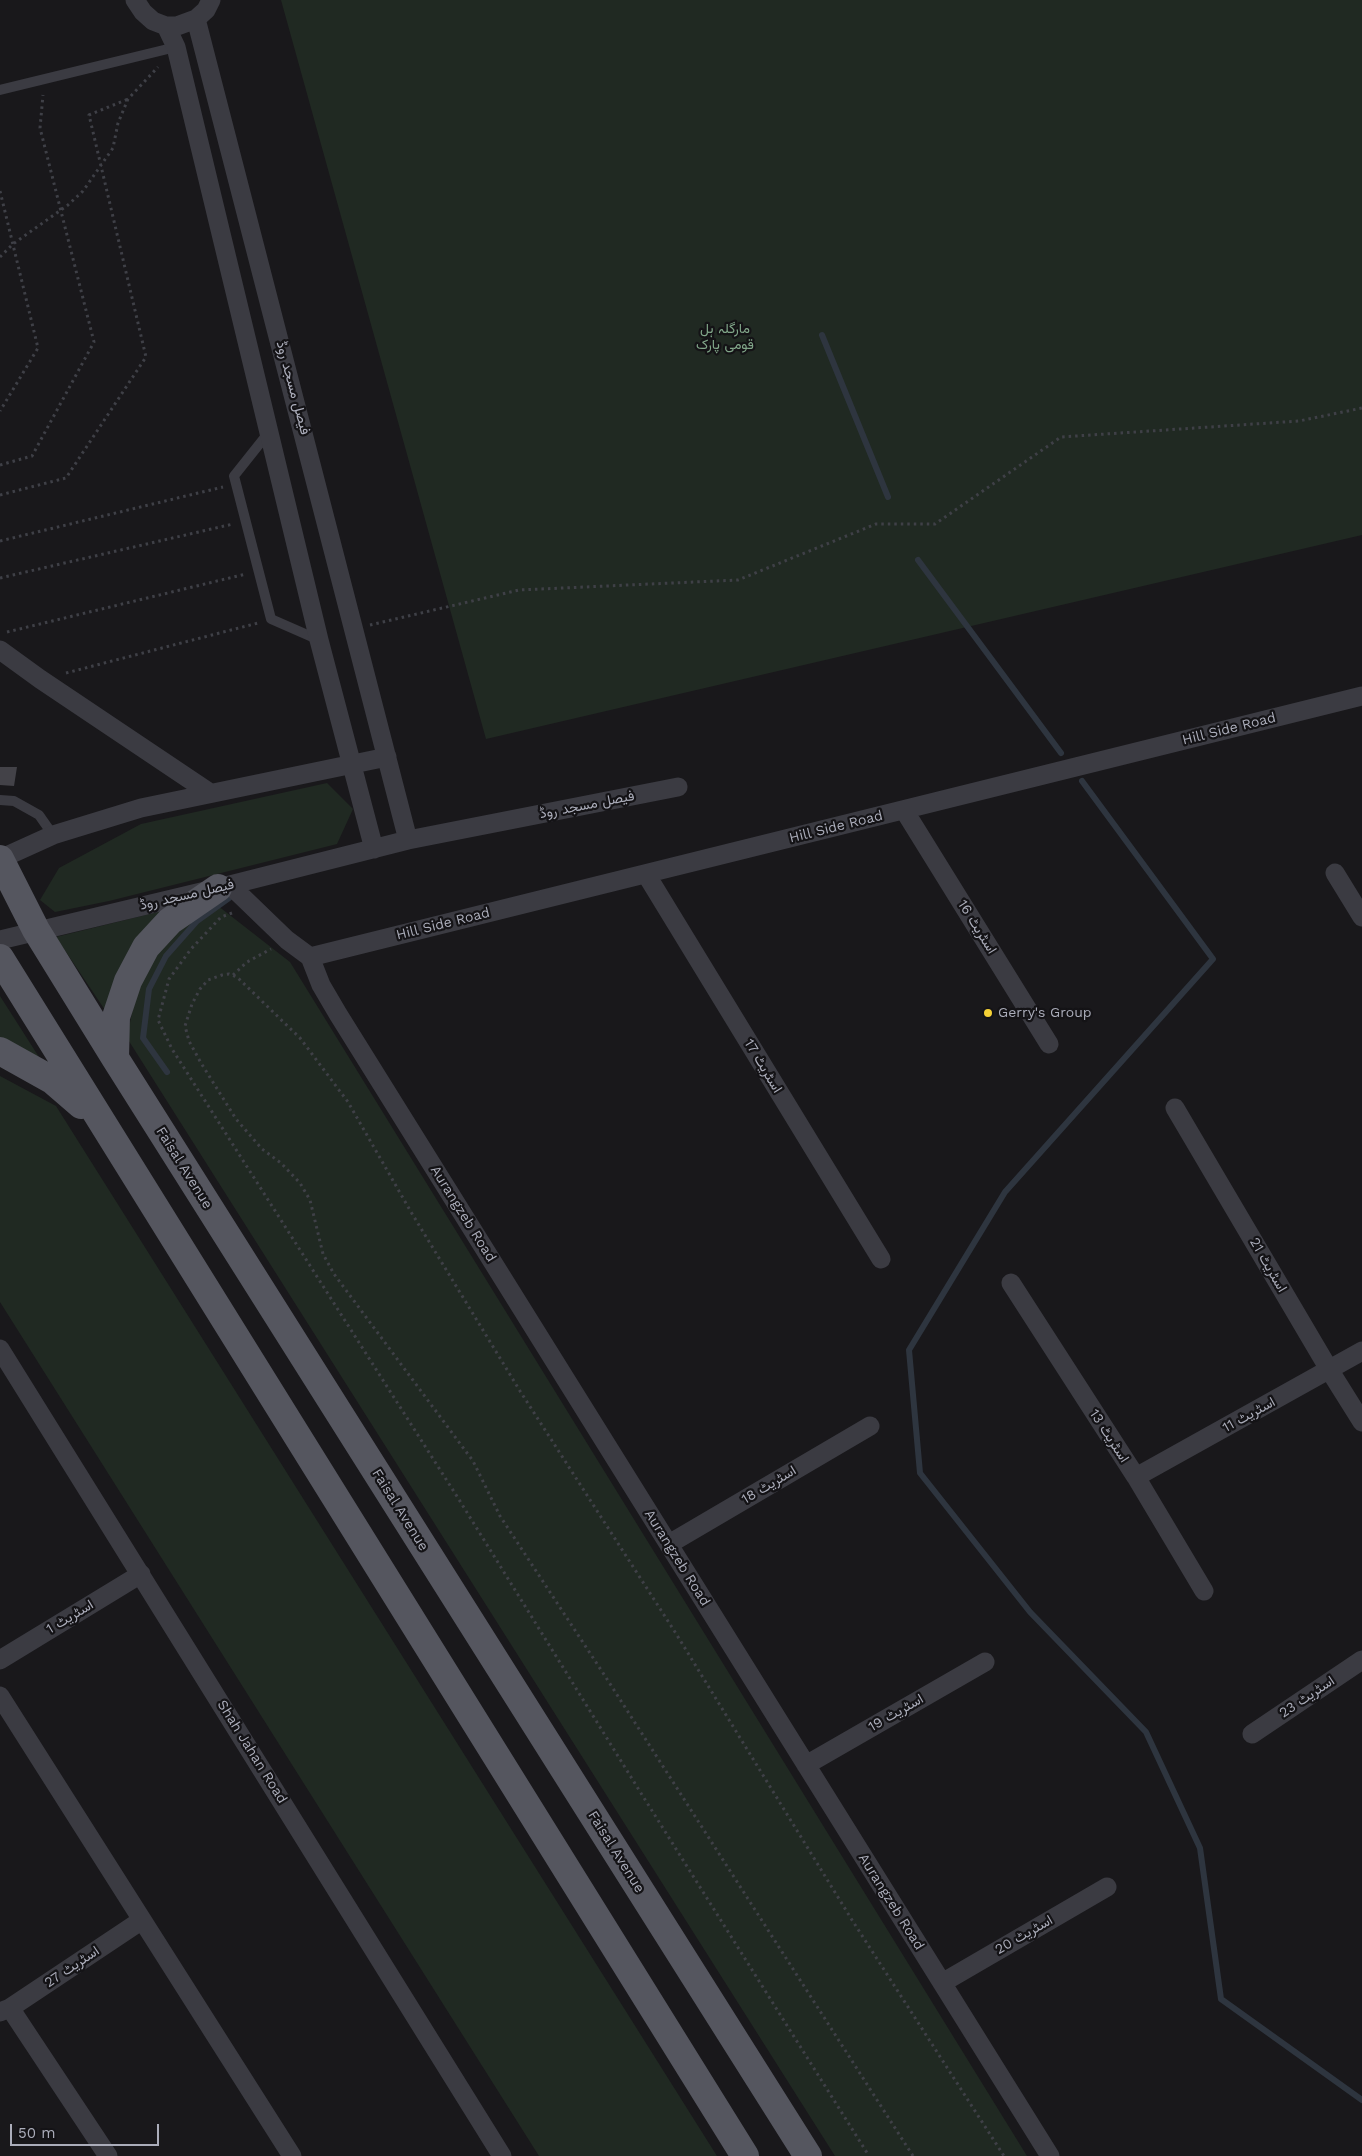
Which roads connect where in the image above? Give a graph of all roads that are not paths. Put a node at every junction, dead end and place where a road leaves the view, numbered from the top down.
1 (135, 0) edge
2 (211, 0) edge
3 (196, 19) junction
4 (166, 26) junction
5 (176, 47) junction
6 (0, 90) edge
7 (269, 432) junction
8 (319, 640) junction
9 (0, 650) edge
10 (1362, 696) edge
11 (387, 757) junction
12 (352, 764) junction
13 (678, 787) dead end
14 (210, 793) junction
15 (0, 800) edge
16 (904, 810) junction
17 (53, 834) junction
18 (408, 840) junction
19 (374, 849) junction
20 (0, 859) edge
21 (1335, 873) dead end
22 (646, 874) junction
23 (224, 887) junction
24 (1362, 918) edge
25 (36, 930) junction
26 (0, 940) edge
27 (310, 957) junction
28 (0, 958) edge
29 (1049, 1044) dead end
30 (0, 1051) edge
31 (115, 1058) junction
32 (1175, 1108) dead end
33 (103, 1124) junction
34 (881, 1259) dead end
35 (1011, 1283) dead end
36 (0, 1350) edge
37 (1362, 1351) edge
38 (1330, 1371) junction
39 (1362, 1422) edge
40 (870, 1426) dead end
41 (1136, 1478) junction
42 (669, 1544) junction
43 (141, 1574) junction
44 (1204, 1590) dead end
45 (0, 1660) edge
46 (1362, 1660) edge
47 (985, 1662) dead end
48 (0, 1696) edge
49 (1252, 1734) dead end
50 (806, 1765) junction
51 (1107, 1887) dead end
52 (142, 1920) junction
53 (942, 1983) junction
54 (3, 2010) edge
55 (108, 2156) edge
56 (292, 2156) edge
57 (502, 2156) edge
58 (745, 2156) edge
59 (808, 2156) edge
60 (1050, 2156) edge

1 - 4 street
2 - 3 street
3 - 4 street
3 - 11 street, فیصل مسجد روڈ
4 - 5 street
5 - 6 lane
5 - 7 street
7 - 8 street
7 - 8 lane
8 - 12 street
9 - 14 street
10 - 16 street, Hill Side Road
11 - 12 street
11 - 18 street, فیصل مسجد روڈ
12 - 14 street
12 - 19 street
13 - 18 street, فیصل مسجد روڈ
14 - 17 street
15 - 17 lane
16 - 22 street, Hill Side Road
16 - 29 street, اسٹریٹ 16
17 - 20 street
18 - 19 street, فیصل مسجد روڈ
19 - 23 street, فیصل مسجد روڈ
20 - 25 main road, Faisal Avenue
21 - 24 street
22 - 27 street, Hill Side Road
22 - 34 street, اسٹریٹ 17
23 - 25 street, فیصل مسجد روڈ
23 - 27 street
23 - 31 main road
25 - 26 street, فیصل مسجد روڈ
25 - 31 main road, Faisal Avenue
27 - 42 street, Aurangzeb Road
28 - 33 main road
30 - 33 main road
31 - 59 main road, Faisal Avenue
32 - 38 street, اسٹریٹ 21
33 - 58 main road
35 - 41 street, اسٹریٹ 13
36 - 43 street, Shah Jahan Road
37 - 38 street, اسٹریٹ 11
38 - 39 street, اسٹریٹ 21
38 - 41 street, اسٹریٹ 11
40 - 42 street, اسٹریٹ 18
41 - 44 street, اسٹریٹ 13
42 - 50 street, Aurangzeb Road
43 - 45 street, اسٹریٹ 1
43 - 57 street, Shah Jahan Road
46 - 49 street, اسٹریٹ 23
47 - 50 street, اسٹریٹ 19
48 - 52 street
50 - 53 street, Aurangzeb Road
51 - 53 street, اسٹریٹ 20
52 - 54 street, اسٹریٹ 27
52 - 56 street
53 - 60 street, Aurangzeb Road
54 - 55 street

